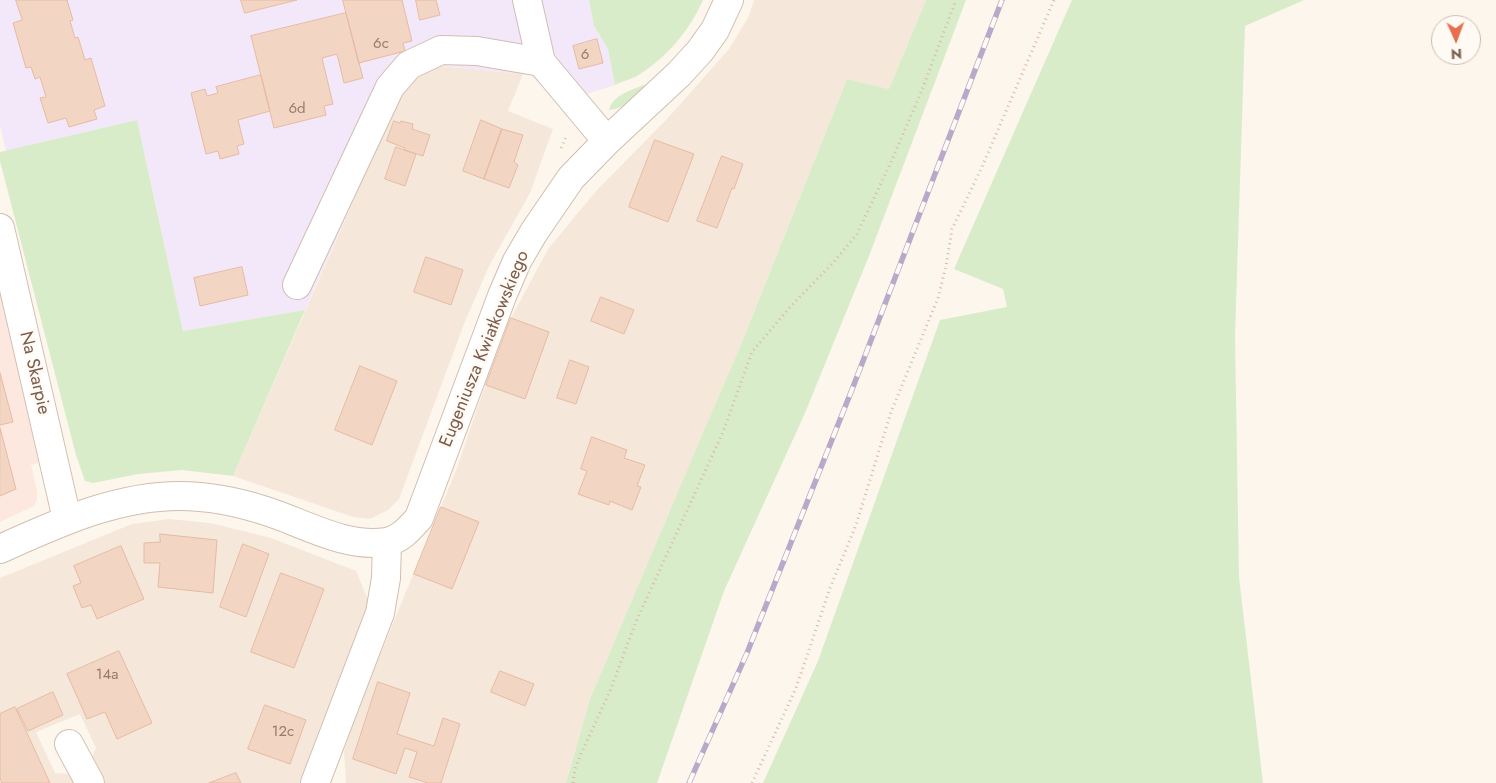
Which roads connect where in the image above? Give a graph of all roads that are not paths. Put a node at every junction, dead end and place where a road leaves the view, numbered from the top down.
1 (527, 0) edge
2 (729, 0) edge
3 (541, 62) junction
4 (607, 142) junction
5 (0, 228) edge
6 (297, 285) dead end
7 (67, 518) junction
8 (387, 542) junction
9 (0, 549) edge
10 (69, 744) dead end
11 (90, 783) edge
12 (315, 783) edge

1 - 3 street
2 - 4 street, Eugeniusza Kwiatkowskiego
3 - 4 street
3 - 6 street
4 - 8 street, Eugeniusza Kwiatkowskiego
5 - 7 street, Na Skarpie
7 - 8 street
7 - 9 street
8 - 12 street
10 - 11 street

